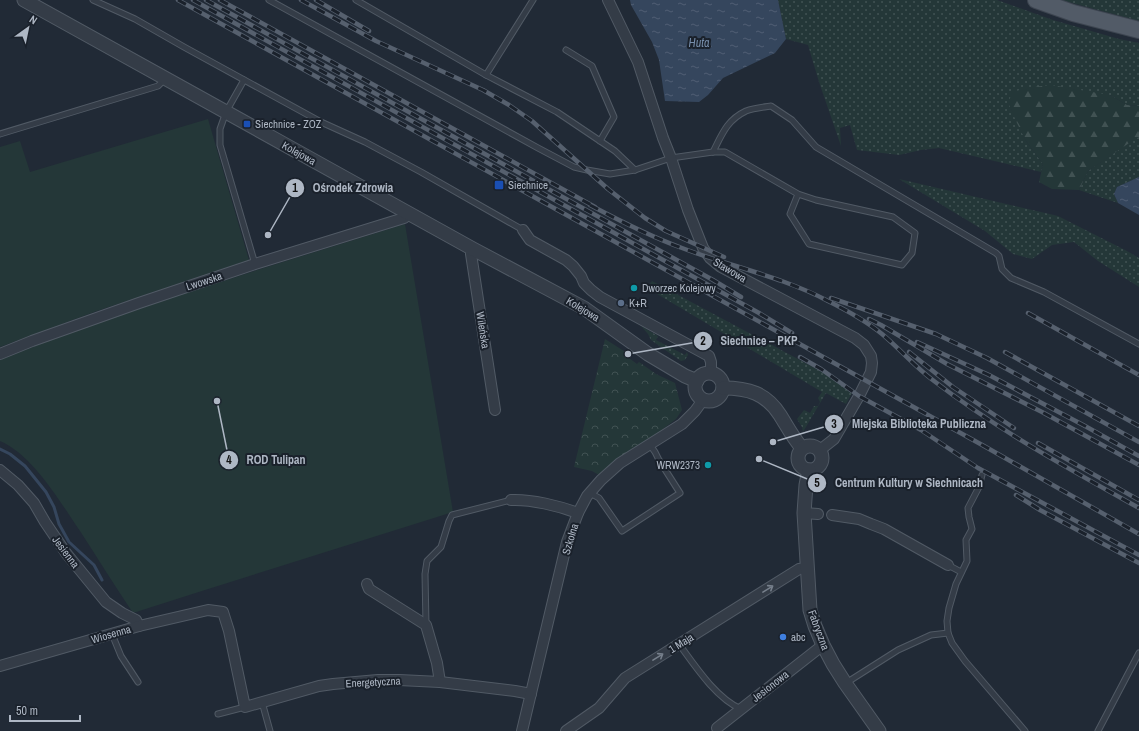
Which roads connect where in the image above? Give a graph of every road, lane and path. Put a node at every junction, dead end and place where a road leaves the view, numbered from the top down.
1 (24, 0) edge
2 (93, 0) edge
3 (268, 0) edge
4 (356, 0) edge
5 (533, 0) edge
6 (608, 0) edge
7 (1036, 0) edge
8 (1139, 30) edge
9 (566, 50) dead end
10 (486, 75) junction
11 (165, 77) junction
12 (244, 80) junction
13 (226, 112) junction
14 (0, 134) edge
15 (600, 141) junction
16 (713, 152) junction
17 (671, 158) junction
18 (635, 170) junction
19 (798, 194) junction
20 (409, 214) junction
21 (523, 230) joint
22 (473, 250) junction
23 (255, 264) junction
24 (1139, 344) edge
25 (0, 354) edge
26 (712, 374) junction
27 (697, 381) junction
28 (723, 388) junction
29 (703, 400) junction
30 (496, 410) dead end
31 (650, 445) junction
32 (802, 448) junction
33 (820, 450) junction
34 (0, 470) edge
35 (808, 470) junction
36 (982, 474) dead end
37 (590, 493) junction
38 (510, 500) joint
39 (578, 513) junction
40 (804, 513) junction
41 (818, 514) dead end
42 (832, 515) dead end
43 (948, 565) joint
44 (807, 568) junction
45 (960, 572) junction
46 (367, 584) dead end
47 (426, 624) junction
48 (139, 626) junction
49 (948, 633) junction
50 (112, 634) junction
51 (679, 644) junction
52 (823, 645) junction
53 (1139, 653) edge
54 (0, 666) edge
55 (138, 682) dead end
56 (440, 682) junction
57 (845, 683) junction
58 (530, 694) junction
59 (262, 702) junction
60 (245, 707) junction
61 (741, 709) junction
62 (218, 714) dead end
63 (717, 728) dead end
64 (270, 731) edge
65 (522, 731) edge
66 (566, 731) edge
67 (879, 731) edge
68 (1025, 731) edge
69 (1098, 731) edge

1 - 11 street, Kolejowa
2 - 12 lane
3 - 18 lane
4 - 10 lane
5 - 10 lane
6 - 17 street, Stawowa
7 - 8 main road
9 - 15 lane
10 - 15 lane
11 - 13 street, Kolejowa
11 - 14 lane
12 - 13 lane
12 - 21 lane
13 - 20 street, Kolejowa
13 - 23 lane
15 - 18 lane
16 - 17 lane
16 - 19 lane
16 - 24 lane
17 - 18 lane
17 - 33 street, Stawowa
19 - 19 lane
20 - 22 street, Kolejowa
20 - 23 street, Lwowska
21 - 26 street
22 - 27 street, Kolejowa
22 - 30 street, Wileńska
23 - 25 street, Lwowska
26 - 27 street
26 - 28 street
27 - 29 street
28 - 29 street
28 - 32 street
29 - 31 street, Szkolna
31 - 37 street, Szkolna
31 - 37 lane
32 - 33 street
32 - 35 street
33 - 35 street
34 - 48 street, Jesienna
35 - 40 street, Fabryczna
36 - 45 lane
37 - 39 street, Szkolna
38 - 39 street
38 - 47 lane
39 - 58 street, Szkolna
40 - 41 street
40 - 44 street, Fabryczna
42 - 43 street
43 - 45 lane
51 -> 44 street, 1 Maja
44 - 52 street, Fabryczna
45 - 49 lane
46 - 47 street
47 - 56 street
48 - 50 street, Wiosenna
48 - 60 street, Wiosenna
49 - 57 lane
49 - 68 lane
50 - 54 street, Wiosenna
50 - 55 lane
51 - 61 lane
66 -> 51 street, 1 Maja
52 - 57 street, Fabryczna
52 - 61 street, Jesionowa
53 - 69 lane
56 - 58 street, Energetyczna
56 - 59 street, Energetyczna
57 - 67 street, Fabryczna
58 - 65 street, Szkolna
59 - 60 street, Energetyczna
59 - 64 lane
60 - 62 lane, Energetyczna
61 - 63 street, Jesionowa

